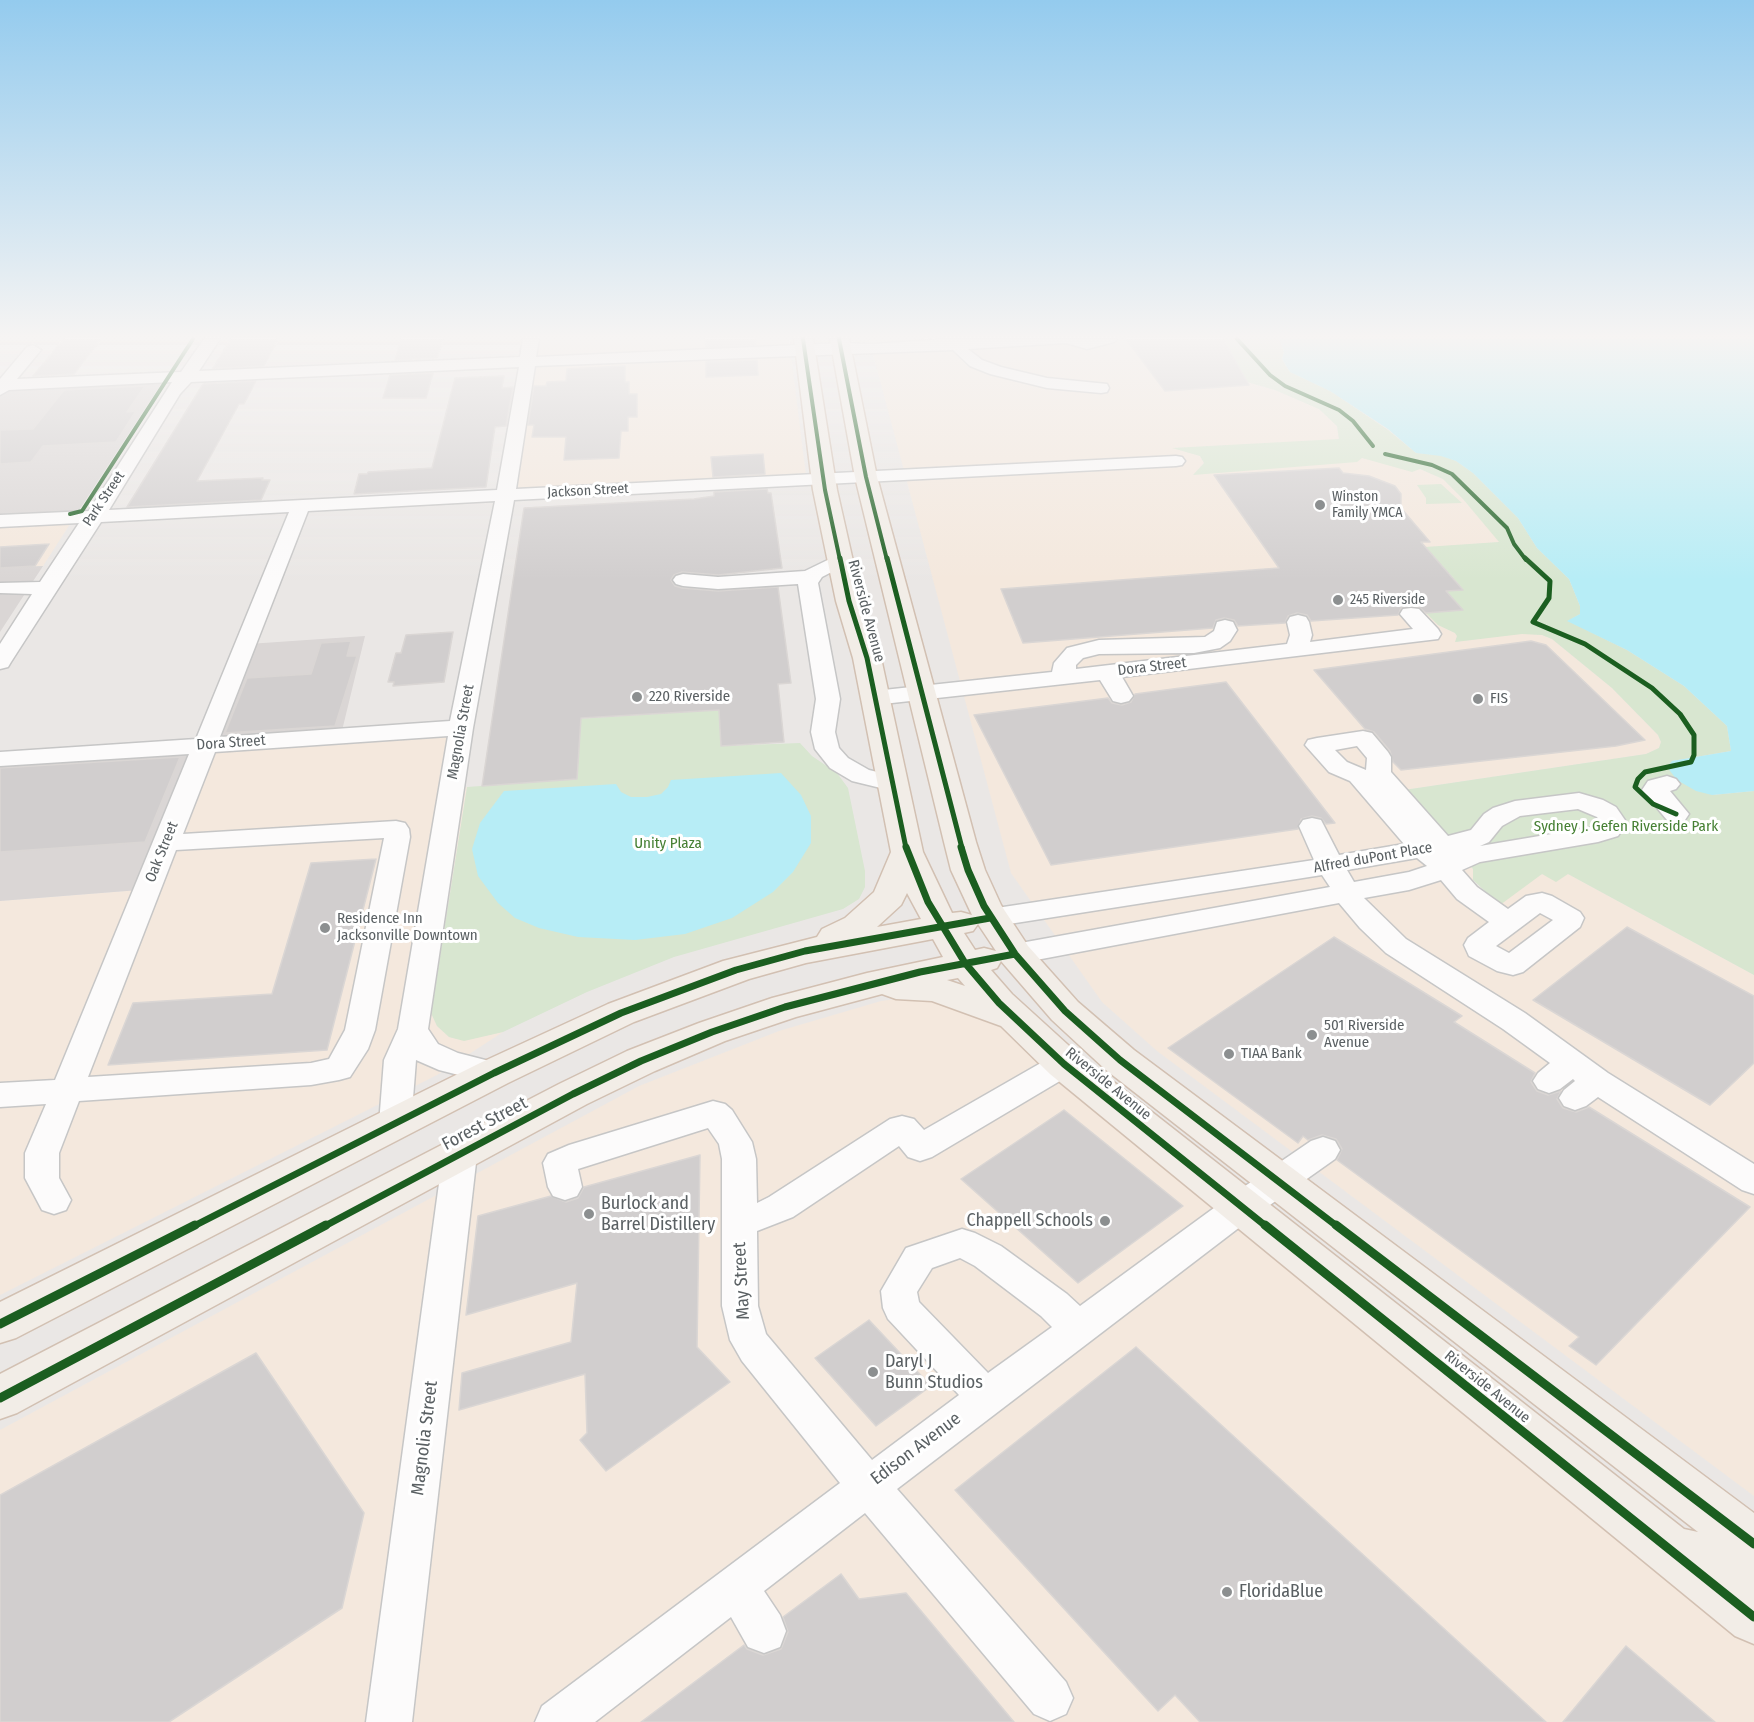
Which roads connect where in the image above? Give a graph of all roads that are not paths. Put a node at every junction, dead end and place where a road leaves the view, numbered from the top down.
1 (155, 419) edge
2 (518, 419) edge
3 (814, 419) edge
4 (855, 419) edge
5 (1176, 461) dead end
6 (866, 477) junction
7 (823, 479) junction
8 (505, 495) junction
9 (301, 505) junction
10 (95, 516) junction
11 (37, 519) junction
12 (0, 521) edge
13 (82, 532) junction
14 (840, 560) junction
15 (812, 577) junction
16 (683, 580) dead end
17 (2, 588) edge
18 (47, 588) junction
19 (1411, 614) dead end
20 (1298, 622) dead end
21 (1225, 627) dead end
22 (1296, 650) junction
23 (0, 662) edge
24 (1108, 673) junction
25 (1063, 678) junction
26 (923, 694) junction
27 (1121, 696) dead end
28 (874, 698) junction
29 (461, 728) junction
30 (204, 744) junction
31 (0, 759) edge
32 (1368, 774) dead end
33 (893, 783) junction
34 (1667, 784) dead end
35 (1676, 814) dead end
36 (1312, 826) dead end
37 (165, 843) junction
38 (907, 852) junction
39 (1436, 853) junction
40 (1330, 865) junction
41 (1346, 892) junction
42 (990, 918) junction
43 (1509, 922) dead end
44 (942, 927) junction
45 (805, 951) junction
46 (1015, 954) junction
47 (965, 963) junction
48 (867, 985) junction
49 (1014, 1018) junction
50 (413, 1029) junction
51 (1064, 1064) junction
52 (494, 1073) junction
53 (67, 1090) junction
54 (0, 1095) edge
55 (395, 1124) junction
56 (1323, 1150) dead end
57 (460, 1154) junction
58 (1750, 1173) edge
59 (565, 1187) dead end
60 (1259, 1194) junction
61 (54, 1200) dead end
62 (739, 1220) junction
63 (0, 1324) edge
64 (1078, 1329) junction
65 (986, 1396) junction
66 (0, 1398) edge
67 (867, 1485) junction
68 (1754, 1544) edge
69 (1671, 1550) junction
70 (1754, 1571) edge
71 (736, 1586) junction
72 (1754, 1617) edge
73 (764, 1630) dead end
74 (1050, 1698) dead end
75 (389, 1722) edge
76 (558, 1722) edge

1 - 10 street, Park Street
2 - 8 street, Magnolia Street
3 - 7 main road, Riverside Avenue
4 - 6 main road, Riverside Avenue
5 - 6 street, Jackson Street
6 - 7 street, Jackson Street
6 - 26 main road, Riverside Avenue
7 - 8 street, Jackson Street
7 - 14 main road, Riverside Avenue
8 - 9 street, Jackson Street
8 - 29 street, Magnolia Street
9 - 10 street, Jackson Street
9 - 30 street, Oak Street
10 - 11 street, Jackson Street
10 - 13 street, Park Street
11 - 12 street, Jackson Street
11 - 13 street
13 - 18 street, Park Street
14 - 15 street
14 - 28 main road, Riverside Avenue
15 - 16 street
15 - 33 street
17 - 18 street
18 - 23 street, Park Street
19 - 22 street, Dora Street
20 - 22 street
21 - 25 street
22 - 24 street, Dora Street
24 - 25 street, Dora Street
24 - 27 street
25 - 26 street, Dora Street
26 - 28 street, Dora Street
26 - 42 main road, Riverside Avenue
28 - 33 main road, Riverside Avenue
29 - 30 street, Dora Street
29 - 50 street, Magnolia Street
30 - 31 street, Dora Street
30 - 37 street, Oak Street
32 - 39 street
33 - 38 main road, Riverside Avenue
34 - 35 street
36 - 40 street
37 - 53 street, Oak Street
37 - 53 street
38 - 44 main road, Riverside Avenue
38 - 45 main road
39 - 39 street
39 - 40 street, Alfred duPont Place
39 - 41 street, Alfred duPont Place
39 - 43 street
40 - 41 street
40 - 42 street, Alfred duPont Place
41 - 46 street, Alfred duPont Place
41 - 58 street
42 - 44 main road
42 - 46 main road, Riverside Avenue
44 - 45 main road
44 - 47 main road, Riverside Avenue
45 - 52 main road
46 - 47 main road, Forest Street
46 - 60 main road, Riverside Avenue
47 - 48 main road, Forest Street
47 - 49 main road, Riverside Avenue
48 - 49 main road
48 - 57 main road, Forest Street
49 - 51 main road, Riverside Avenue
50 - 52 street
50 - 55 street, Magnolia Street
51 - 60 main road, Riverside Avenue
51 - 62 street
52 - 55 main road
53 - 54 street
53 - 61 street, Oak Street
55 - 63 main road
56 - 60 street, Edison Avenue
57 - 66 main road, Forest Street
57 - 75 street, Magnolia Street
59 - 62 street, May Street
60 - 64 street, Edison Avenue
60 - 68 main road, Riverside Avenue
60 - 69 main road, Riverside Avenue
62 - 67 street, May Street
64 - 65 street, Edison Avenue
64 - 65 street
65 - 67 street, Edison Avenue
67 - 71 street, Edison Avenue
67 - 74 street, May Street
69 - 70 main road
69 - 72 main road, Riverside Avenue
71 - 73 street
71 - 76 street, Edison Avenue

